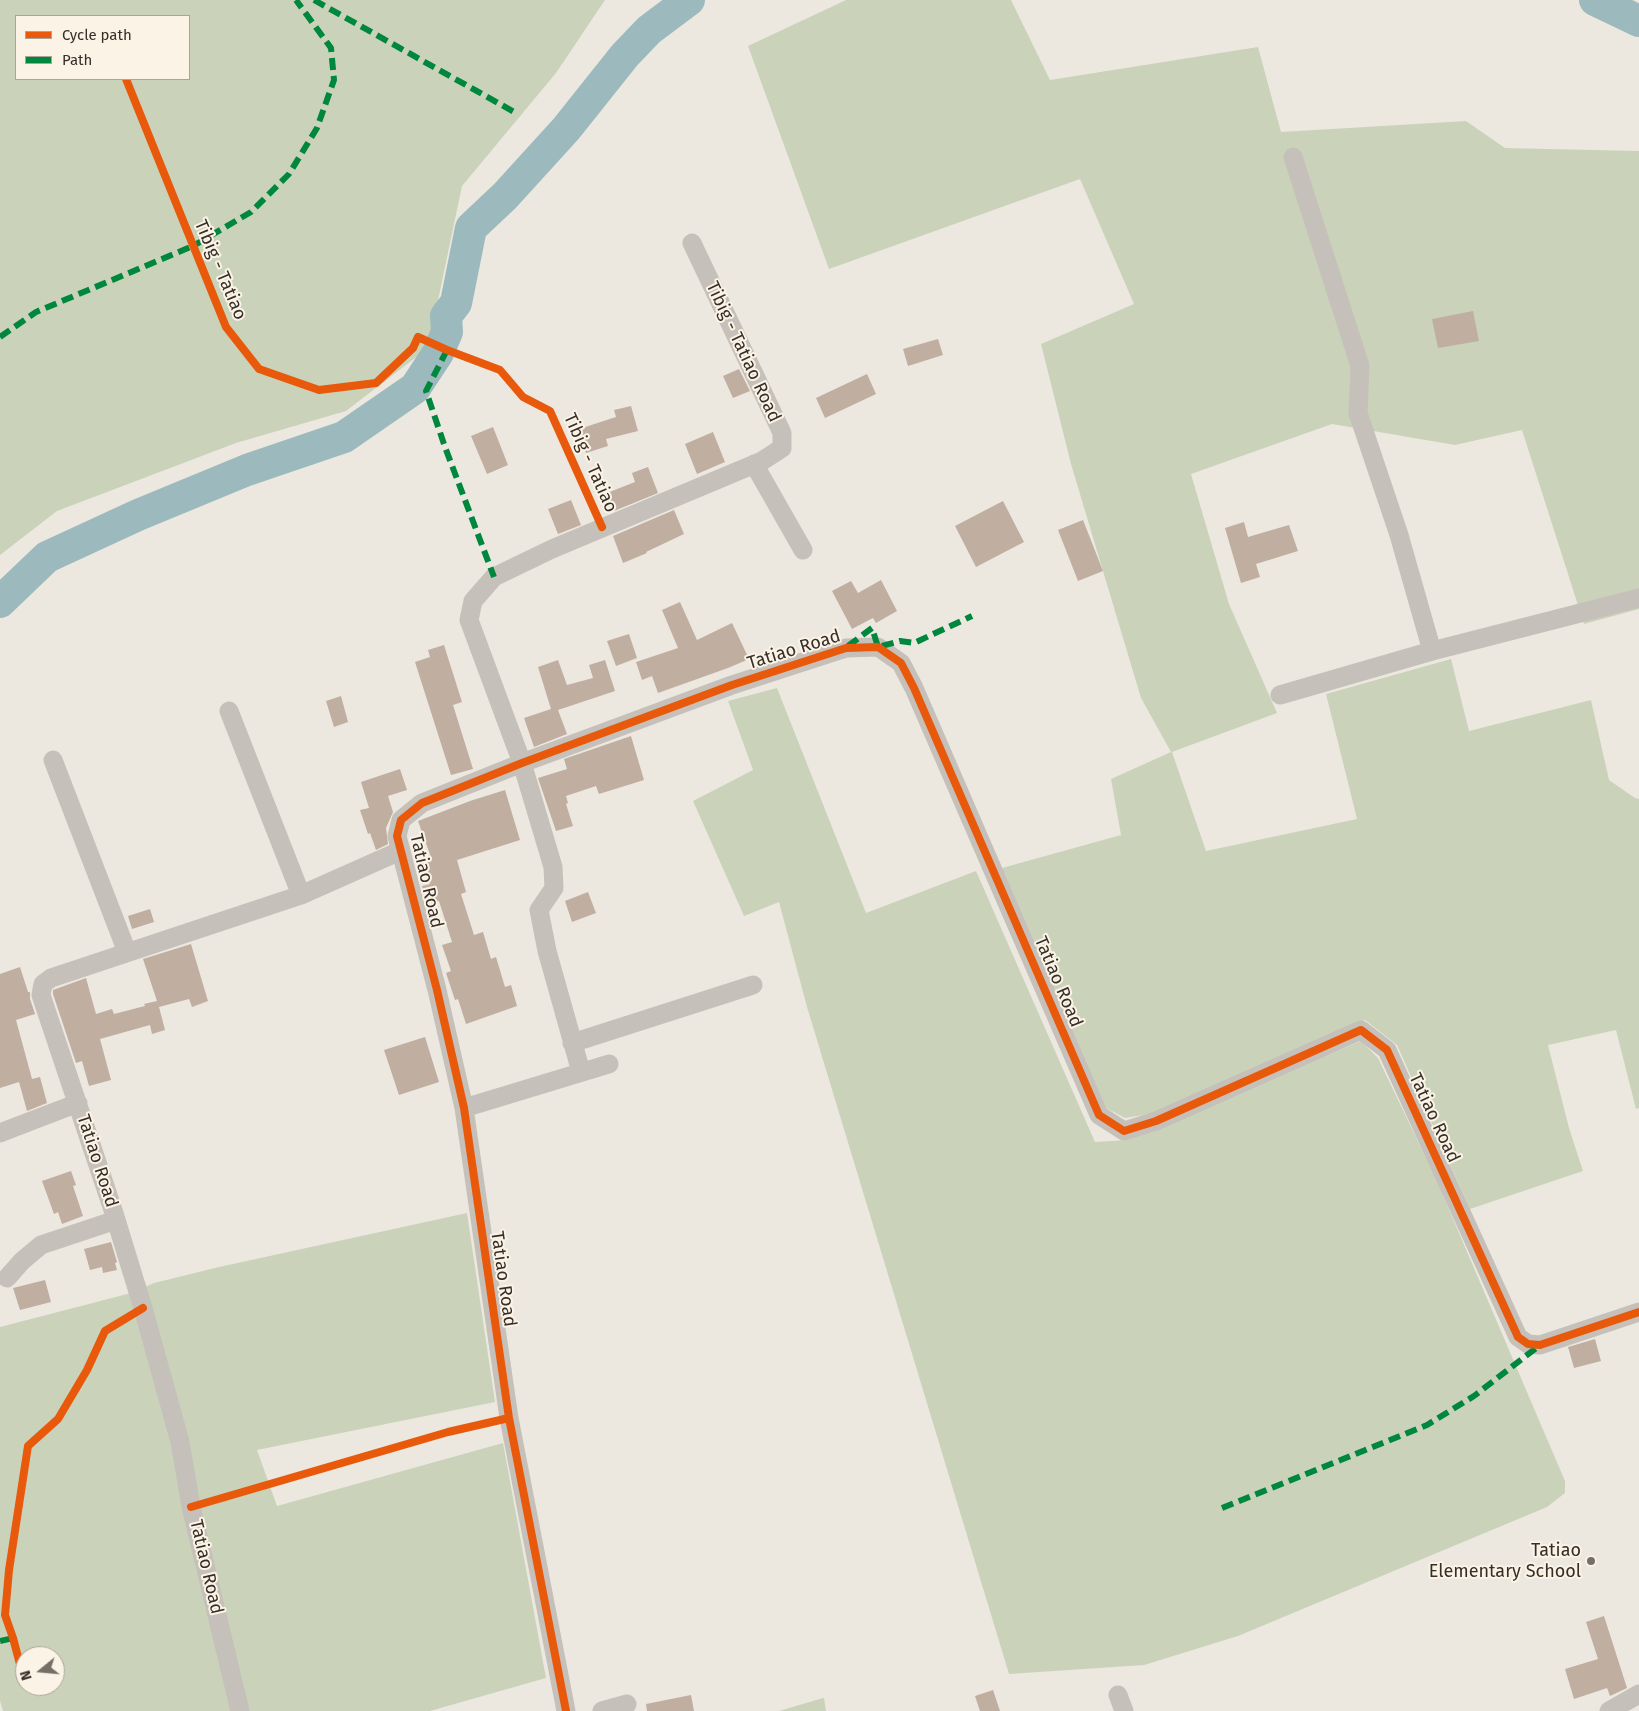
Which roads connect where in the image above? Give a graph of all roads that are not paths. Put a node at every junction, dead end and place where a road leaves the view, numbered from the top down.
1 (1293, 158) dead end
2 (692, 243) dead end
3 (754, 464) junction
4 (803, 550) dead end
5 (1639, 598) edge
6 (1432, 651) junction
7 (1280, 695) dead end
8 (229, 711) dead end
9 (54, 760) dead end
10 (522, 763) junction
11 (400, 851) junction
12 (301, 895) junction
13 (127, 952) junction
14 (753, 985) dead end
15 (572, 1043) junction
16 (609, 1064) dead end
17 (580, 1072) junction
18 (78, 1103) junction
19 (464, 1108) junction
20 (0, 1134) edge
21 (116, 1220) junction
22 (7, 1278) dead end
23 (1639, 1312) edge
24 (1639, 1694) edge
25 (627, 1704) dead end
26 (240, 1711) edge
27 (566, 1711) edge
28 (602, 1711) edge
29 (1609, 1711) edge

1 - 6 street
2 - 3 street, Tibig - Tatiao Road
3 - 4 street
3 - 10 street, Tibig - Tatiao Road
5 - 6 street
6 - 7 street
8 - 12 street
9 - 13 street
10 - 11 street, Tatiao Road
10 - 15 street
10 - 23 street, Tatiao Road
11 - 12 street, Tatiao Road
11 - 19 street, Tatiao Road
12 - 13 street, Tatiao Road
13 - 18 street, Tatiao Road
14 - 15 street
15 - 17 street
16 - 17 street
17 - 19 street
18 - 20 street
18 - 21 street, Tatiao Road
19 - 27 street, Tatiao Road
21 - 22 street
21 - 26 street, Tatiao Road
24 - 29 street
25 - 28 street

